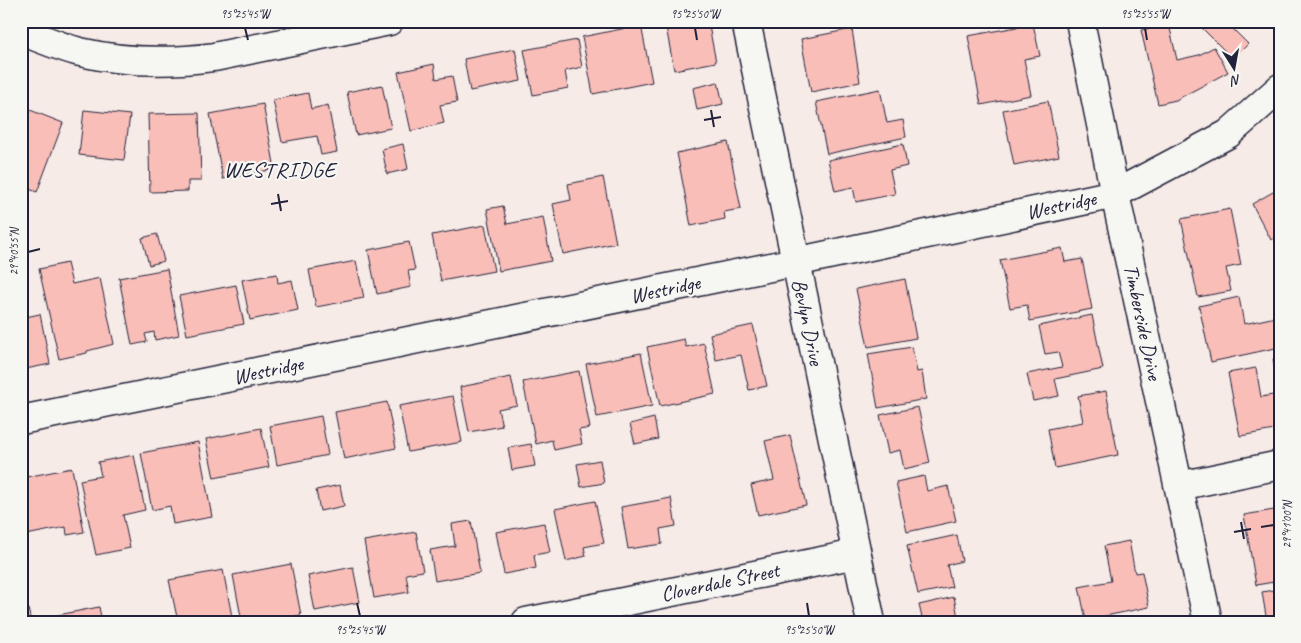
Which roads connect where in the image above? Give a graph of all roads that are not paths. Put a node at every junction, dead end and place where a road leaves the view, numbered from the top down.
1 (389, 21) edge
2 (746, 21) edge
3 (1080, 21) edge
4 (21, 31) edge
5 (1280, 88) edge
6 (1115, 194) junction
7 (795, 262) junction
8 (21, 420) edge
9 (1280, 465) edge
10 (1179, 486) junction
11 (856, 554) junction
12 (526, 622) edge
13 (871, 622) edge
14 (1208, 622) edge

1 - 4 street
2 - 7 street, Bevlyn Drive
3 - 6 street, Timberside Drive
5 - 6 street, Westridge
6 - 7 street, Westridge
6 - 10 street, Timberside Drive
7 - 8 street, Westridge
7 - 11 street, Bevlyn Drive
9 - 10 street
10 - 14 street, Timberside Drive
11 - 12 street, Cloverdale Street
11 - 13 street, Bevlyn Drive

